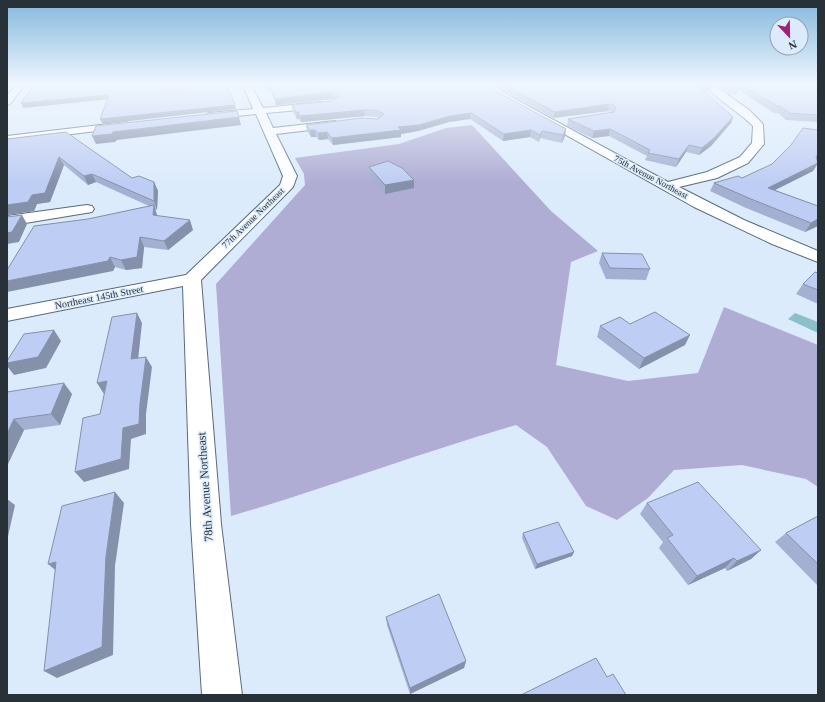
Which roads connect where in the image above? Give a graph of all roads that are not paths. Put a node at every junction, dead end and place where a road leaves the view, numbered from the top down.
1 (263, 118) edge
2 (543, 118) edge
3 (751, 118) edge
4 (566, 121) dead end
5 (346, 122) edge
6 (552, 123) junction
7 (133, 124) edge
8 (269, 132) junction
9 (7, 138) edge
10 (668, 186) junction
11 (87, 209) dead end
12 (7, 221) edge
13 (818, 257) edge
14 (192, 278) junction
15 (7, 315) edge
16 (222, 695) edge

1 - 8 street, 77th Avenue Northeast
2 - 6 street, 75th Avenue Northeast
3 - 10 street
4 - 6 street
5 - 8 street
6 - 10 street, 75th Avenue Northeast
7 - 9 street
8 - 14 street, 77th Avenue Northeast
10 - 13 street, 75th Avenue Northeast
11 - 12 street
14 - 15 street, Northeast 145th Street
14 - 16 street, 78th Avenue Northeast

